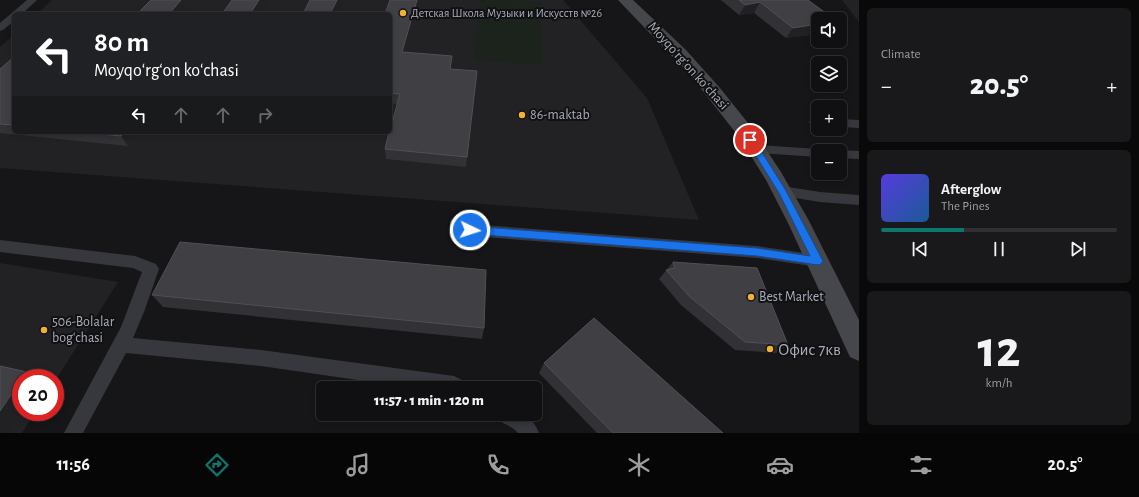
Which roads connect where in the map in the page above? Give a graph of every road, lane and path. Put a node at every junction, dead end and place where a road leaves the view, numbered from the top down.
1 (32, 0) edge
2 (625, 0) edge
3 (18, 12) edge
4 (12, 16) edge
5 (0, 18) edge
6 (12, 18) edge
7 (0, 28) edge
8 (847, 123) edge
9 (859, 124) edge
10 (757, 149) junction
11 (811, 153) edge
12 (847, 154) edge
13 (859, 155) edge
14 (782, 191) junction
15 (859, 200) edge
16 (470, 230) dead end
17 (0, 246) edge
18 (818, 261) junction
19 (122, 345) junction
20 (859, 348) edge
21 (425, 381) edge
22 (517, 421) edge
23 (73, 433) edge
24 (530, 433) edge

1 - 3 lane
2 - 10 main road, Moyqoʻrgʻon koʻchasi
4 - 5 lane
6 - 7 lane
8 - 9 lane
10 - 11 lane
10 - 14 main road, Moyqoʻrgʻon koʻchasi
12 - 13 lane
14 - 15 lane
14 - 18 main road, Moyqoʻrgʻon koʻchasi
16 - 18 lane
17 - 19 lane
18 - 20 main road, Moyqoʻrgʻon koʻchasi
19 - 21 lane
19 - 23 lane
22 - 24 lane

